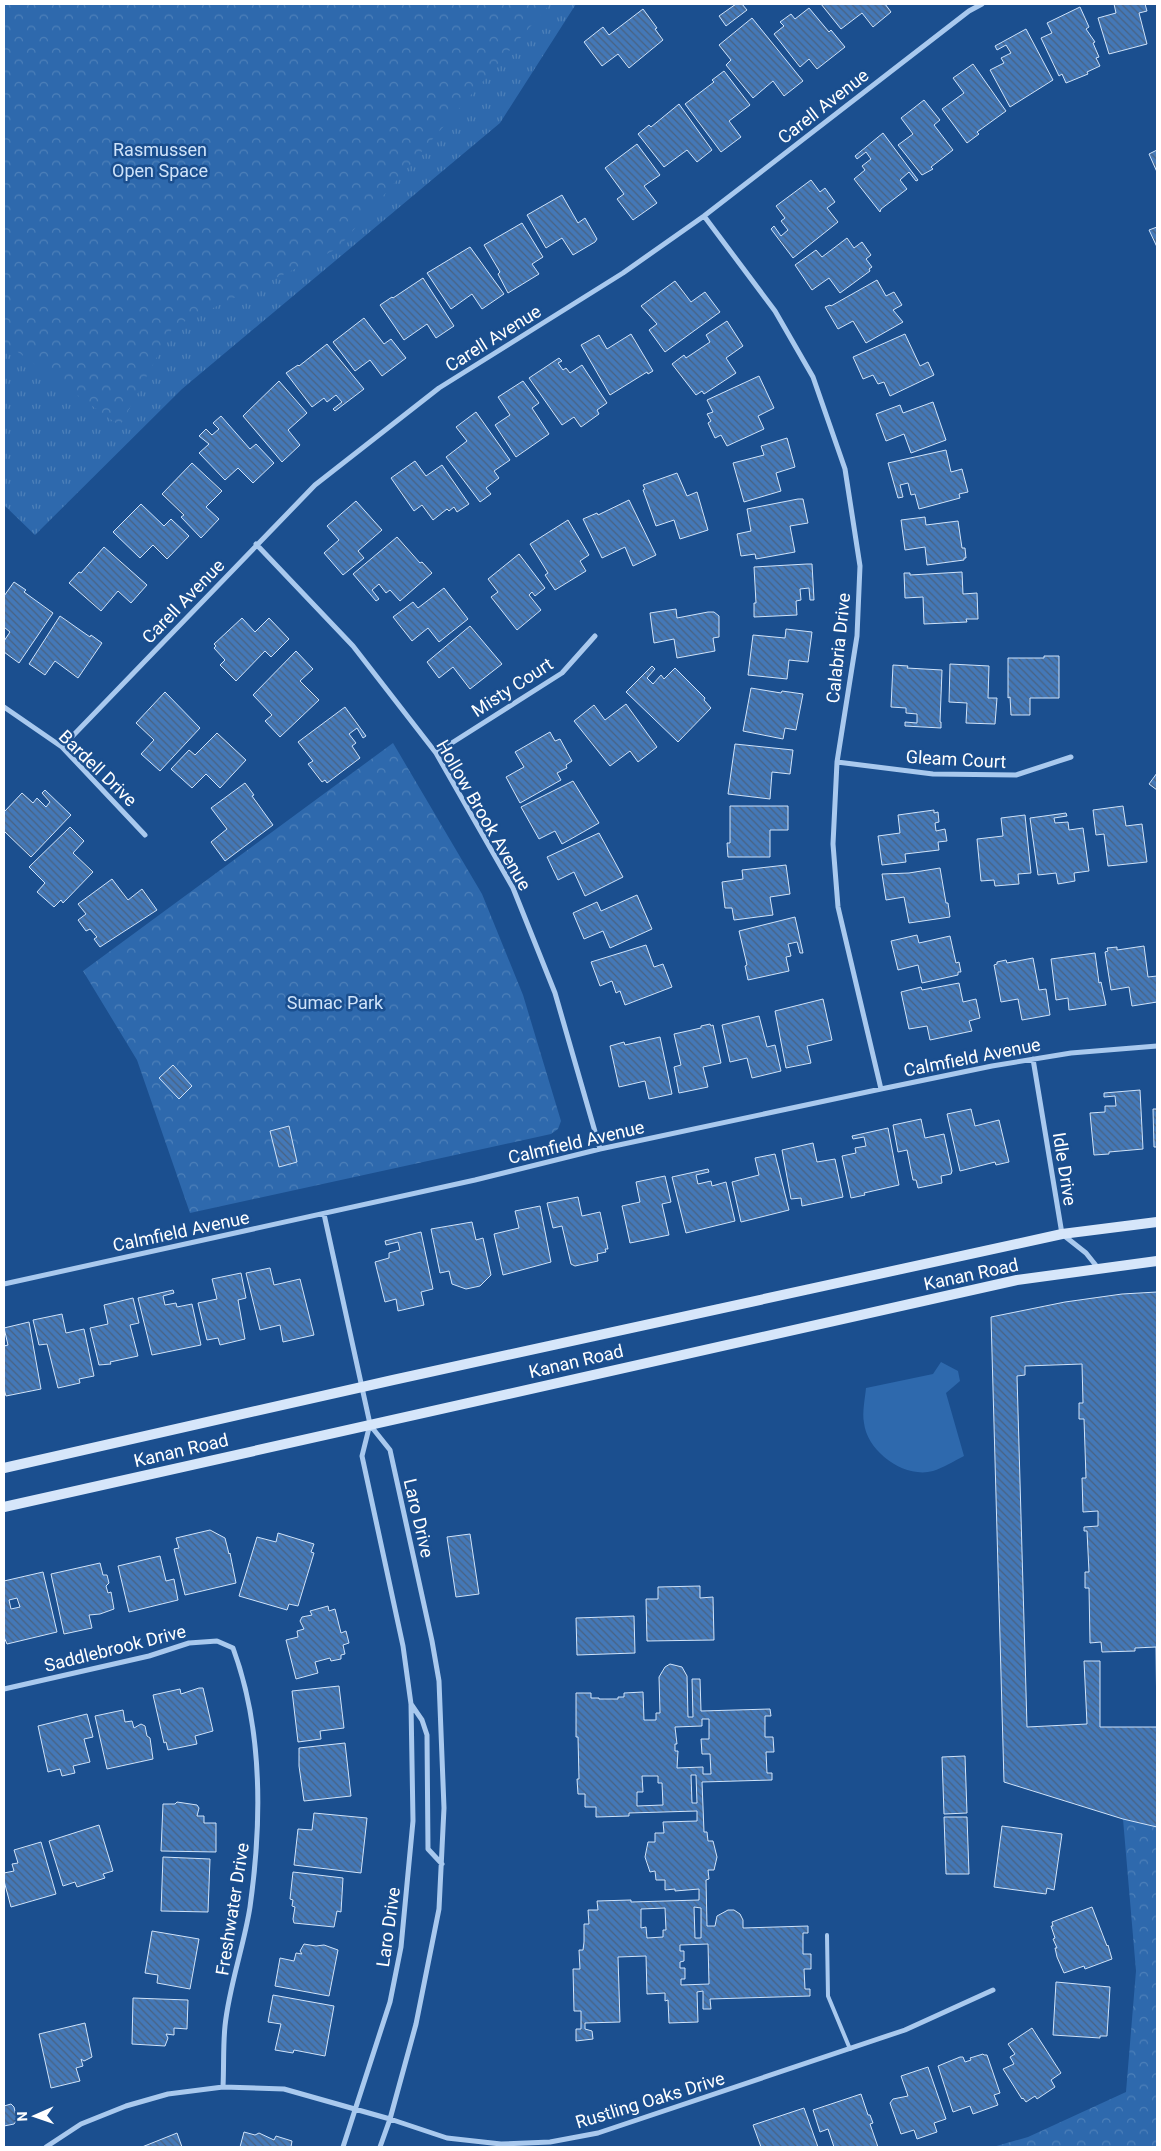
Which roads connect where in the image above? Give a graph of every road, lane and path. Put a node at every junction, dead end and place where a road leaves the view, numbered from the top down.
1 (982, 4) edge
2 (704, 216) junction
3 (256, 544) junction
4 (595, 636) dead end
5 (4, 707) edge
6 (62, 747) junction
7 (436, 753) junction
8 (1071, 756) dead end
9 (837, 762) junction
10 (145, 835) dead end
11 (1157, 1046) edge
12 (1033, 1059) junction
13 (881, 1088) junction
14 (600, 1149) junction
15 (324, 1214) junction
16 (1157, 1222) edge
17 (1062, 1234) junction
18 (1157, 1261) edge
19 (1098, 1268) junction
20 (4, 1284) edge
21 (362, 1388) junction
22 (370, 1424) junction
23 (4, 1468) edge
24 (4, 1507) edge
25 (233, 1648) joint
26 (4, 1689) edge
27 (411, 1704) junction
28 (442, 1864) junction
29 (827, 1935) dead end
30 (993, 1990) dead end
31 (850, 2049) junction
32 (223, 2087) junction
33 (356, 2109) junction
34 (390, 2119) junction
35 (46, 2147) edge
36 (344, 2147) edge
37 (380, 2147) edge

1 - 2 street, Carell Avenue
2 - 3 street, Carell Avenue
2 - 9 street, Calabria Drive
3 - 6 street, Carell Avenue
3 - 7 street, Hollow Brook Avenue
4 - 7 street, Misty Court
5 - 6 street, Bardell Drive
6 - 10 street, Bardell Drive
7 - 14 street, Hollow Brook Avenue
8 - 9 street, Gleam Court
9 - 13 street, Calabria Drive
11 - 12 street, Calmfield Avenue
12 - 13 street, Calmfield Avenue
12 - 17 street, Idle Drive
13 - 14 street, Calmfield Avenue
14 - 15 street, Calmfield Avenue
15 - 20 street, Calmfield Avenue
15 - 21 street, Laro Drive
16 - 17 main road, Kanan Road
17 - 19 street
17 - 21 main road, Kanan Road
18 - 19 main road, Kanan Road
19 - 22 main road, Kanan Road
21 - 22 street, Laro Drive
21 - 23 main road, Kanan Road
22 - 24 main road, Kanan Road
22 - 27 street, Laro Drive
22 - 28 street, Laro Drive
25 - 26 street, Saddlebrook Drive
25 - 32 street, Freshwater Drive
27 - 28 street, Laro Drive
27 - 33 street, Laro Drive
28 - 34 street, Laro Drive
29 - 31 lane
30 - 31 street, Rustling Oaks Drive
31 - 34 street, Rustling Oaks Drive
32 - 33 street, Rustling Oaks Drive
32 - 35 street, Rustling Oaks Drive
33 - 34 street, Rustling Oaks Drive
33 - 36 street, Laro Drive
34 - 37 street, Laro Drive

